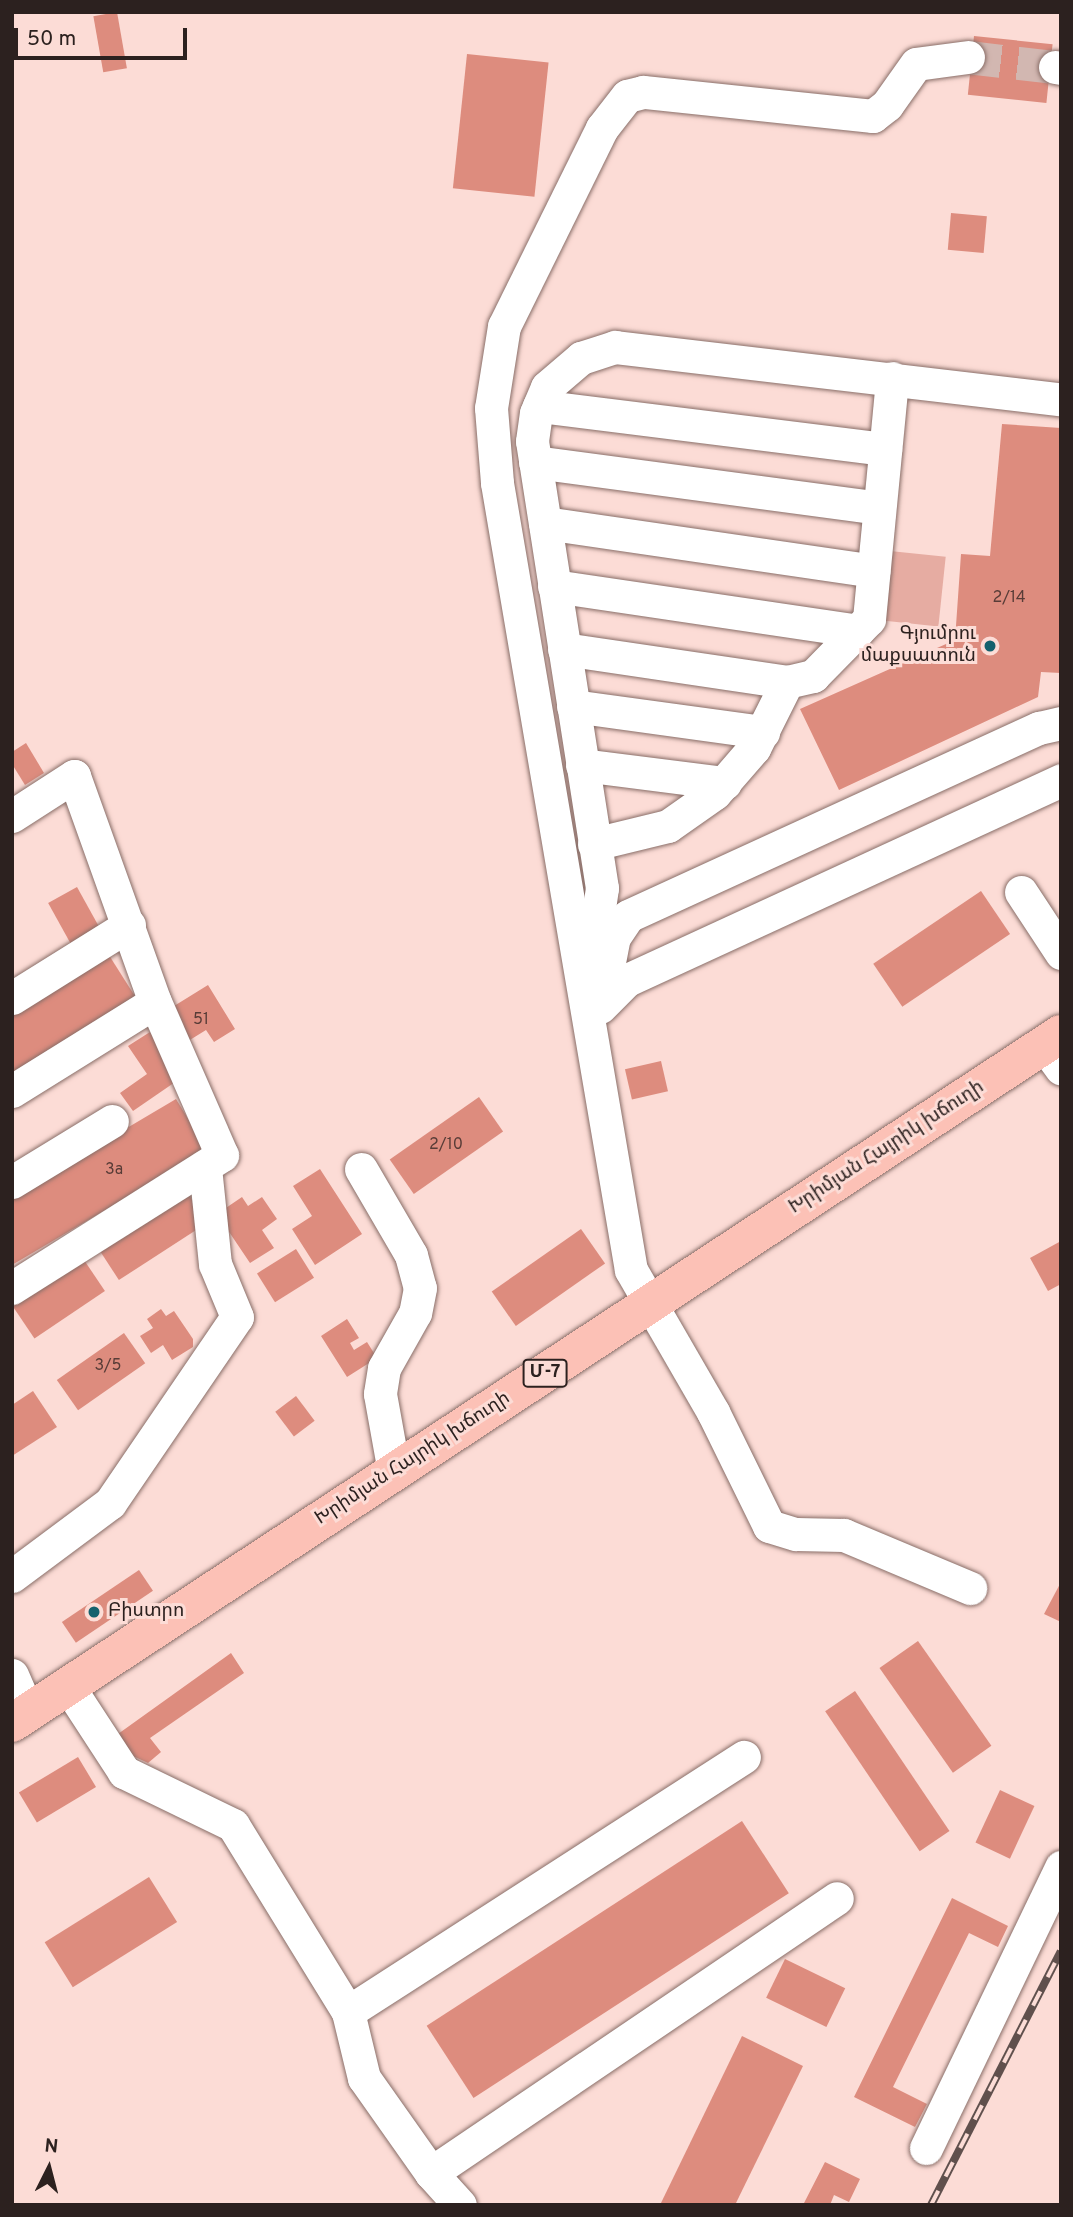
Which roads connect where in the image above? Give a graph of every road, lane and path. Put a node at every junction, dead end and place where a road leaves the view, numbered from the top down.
1 (968, 57) tunnel mouth
2 (891, 378) junction
3 (1061, 399) edge
4 (539, 406) junction
5 (885, 449) junction
6 (535, 462) junction
7 (879, 508) junction
8 (545, 523) junction
9 (874, 571) junction
10 (554, 586) junction
11 (858, 631) junction
12 (564, 649) junction
13 (787, 682) junction
14 (573, 706) junction
15 (1061, 723) edge
16 (763, 732) junction
17 (582, 765) junction
18 (1061, 780) edge
19 (724, 783) junction
20 (12, 817) edge
21 (594, 844) junction
22 (1021, 892) dead end
23 (129, 925) junction
24 (1061, 953) edge
25 (12, 998) edge
26 (155, 1002) junction
27 (592, 1004) junction
28 (1055, 1049) edge
29 (12, 1091) edge
30 (112, 1121) dead end
31 (205, 1167) junction
32 (361, 1169) dead end
33 (12, 1182) edge
34 (12, 1288) edge
35 (651, 1303) junction
36 (394, 1472) junction
37 (12, 1576) edge
38 (970, 1588) dead end
39 (12, 1675) edge
40 (68, 1686) junction
41 (20, 1717) edge
42 (744, 1756) dead end
43 (1061, 1867) edge
44 (837, 1898) dead end
45 (348, 2012) junction
46 (926, 2148) dead end
47 (431, 2173) junction
48 (460, 2205) edge

1 - 27 street
2 - 3 street
2 - 4 street
2 - 5 street
4 - 5 street
4 - 6 street
5 - 7 street
6 - 7 street
6 - 8 street
7 - 9 street
8 - 9 street
8 - 10 street
9 - 11 street
10 - 11 street
10 - 12 street
11 - 13 street
12 - 13 street
12 - 14 street
13 - 16 street
14 - 16 street
14 - 17 street
15 - 27 street
16 - 19 street
17 - 19 street
17 - 21 street
18 - 27 street
19 - 21 street
20 - 23 street
21 - 27 street
22 - 24 street
23 - 25 street
23 - 26 street
26 - 29 street
26 - 31 street
27 - 35 street
28 - 35 highway, Խրիմյան Հայրիկ խճուղի / Մ-7
30 - 33 street
31 - 34 street
31 - 37 street
32 - 36 street
35 - 36 highway, Խրիմյան Հայրիկ խճուղի / Մ-7
35 - 38 street
36 - 40 highway, Խրիմյան Հայրիկ խճուղի / Մ-7
39 - 41 street
40 - 41 highway, Խրիմյան Հայրիկ խճուղի / Մ-7
40 - 45 street
42 - 45 street
43 - 46 street
44 - 47 street
45 - 47 street
47 - 48 street

